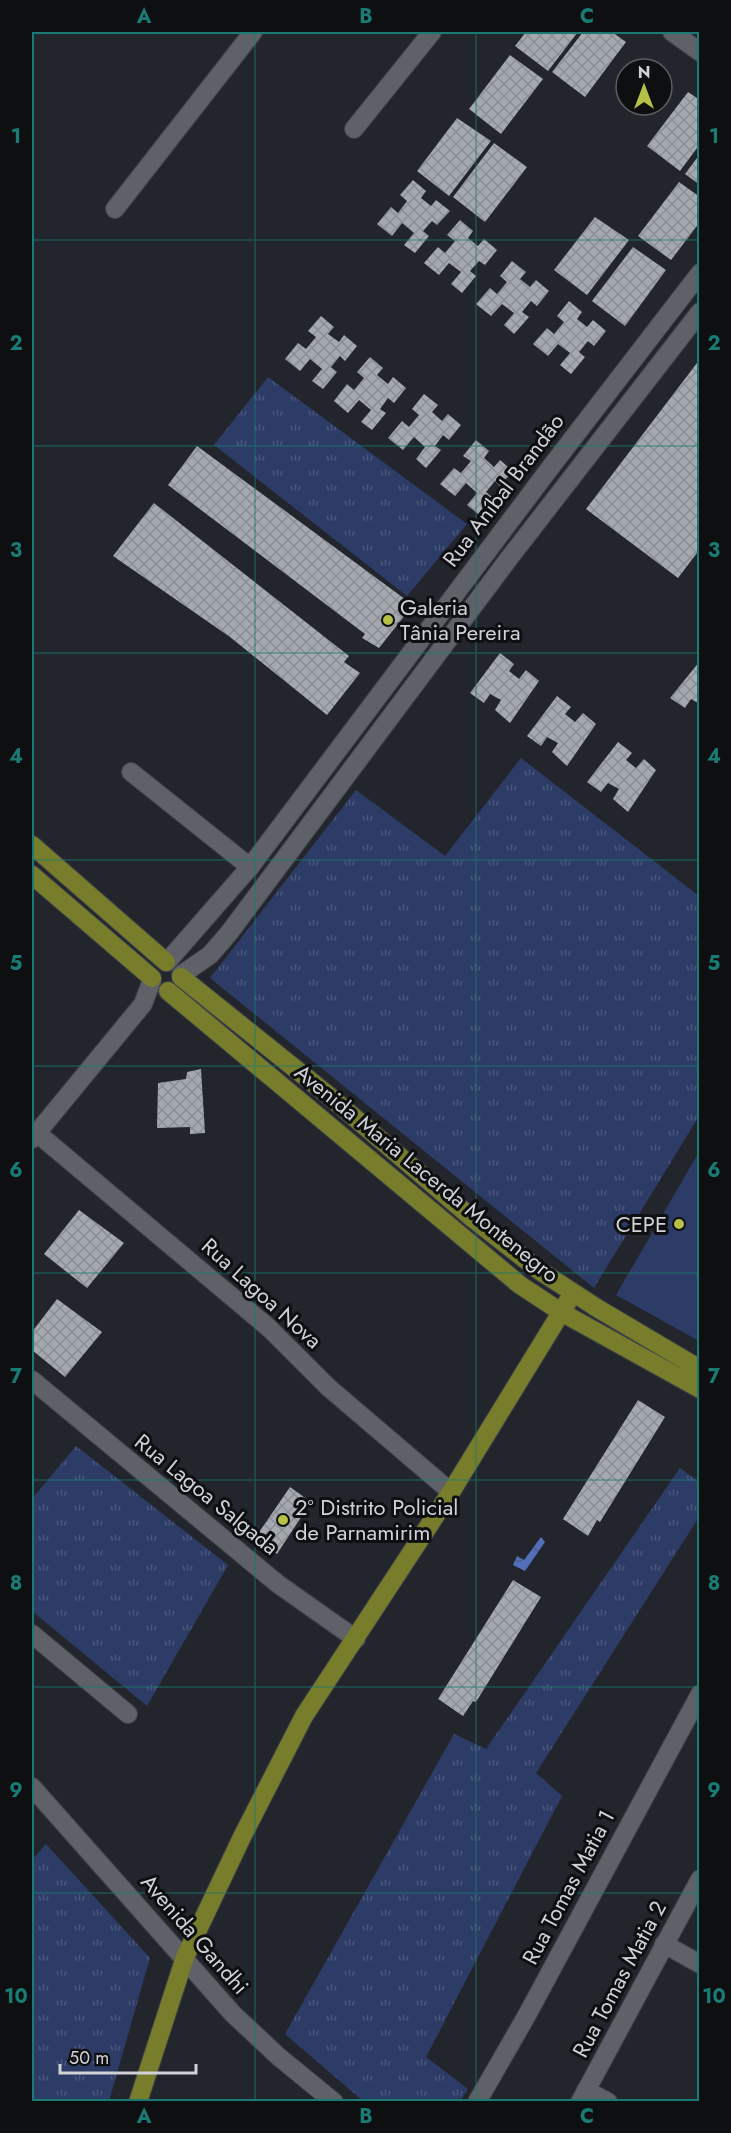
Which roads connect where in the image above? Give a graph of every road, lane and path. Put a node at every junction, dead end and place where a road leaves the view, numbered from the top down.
1 (253, 32) edge
2 (432, 32) edge
3 (672, 32) edge
4 (699, 52) edge
5 (354, 129) dead end
6 (115, 209) dead end
7 (699, 273) edge
8 (699, 312) edge
9 (571, 440) junction
10 (590, 454) junction
11 (131, 772) dead end
12 (32, 845) edge
13 (250, 867) junction
14 (32, 875) edge
15 (166, 962) junction
16 (181, 976) junction
17 (159, 985) junction
18 (34, 1136) edge
19 (573, 1293) junction
20 (561, 1312) junction
21 (699, 1369) edge
22 (32, 1380) edge
23 (699, 1389) edge
24 (451, 1492) junction
25 (32, 1634) edge
26 (356, 1639) junction
27 (699, 1694) edge
28 (128, 1714) dead end
29 (32, 1787) edge
30 (699, 1879) edge
31 (664, 1944) junction
32 (185, 1957) junction
33 (699, 1964) edge
34 (583, 2096) edge
35 (138, 2102) edge
36 (334, 2102) edge
37 (477, 2102) edge
38 (608, 2102) edge

1 - 6 street
2 - 5 street
3 - 4 street
7 - 9 street, Rua Aníbal Brandão
8 - 10 street, Rua Aníbal Brandão
9 - 10 street
9 - 13 street, Rua Aníbal Brandão
10 - 16 street, Rua Aníbal Brandão
11 - 13 street
12 - 15 main road
13 - 15 street, Rua Aníbal Brandão
14 - 17 main road, Avenida Maria Lacerda Montenegro
15 - 16 main road
15 - 17 main road
16 - 17 main road
16 - 19 main road, Avenida Maria Lacerda Montenegro
17 - 18 street
17 - 20 main road, Avenida Maria Lacerda Montenegro
18 - 24 street, Rua Lagoa Nova
19 - 20 main road
19 - 21 main road, Avenida Maria Lacerda Montenegro
20 - 23 main road, Avenida Maria Lacerda Montenegro
20 - 24 main road
22 - 26 street, Rua Lagoa Salgada
24 - 26 main road
25 - 28 street
26 - 32 main road
27 - 37 street, Rua Tomas Matia 1
29 - 32 street, Avenida Gandhi
30 - 31 street, Rua Tomas Matia 2
31 - 33 street
31 - 34 street, Rua Tomas Matia 2
32 - 35 main road
32 - 36 street, Avenida Gandhi
34 - 38 street

